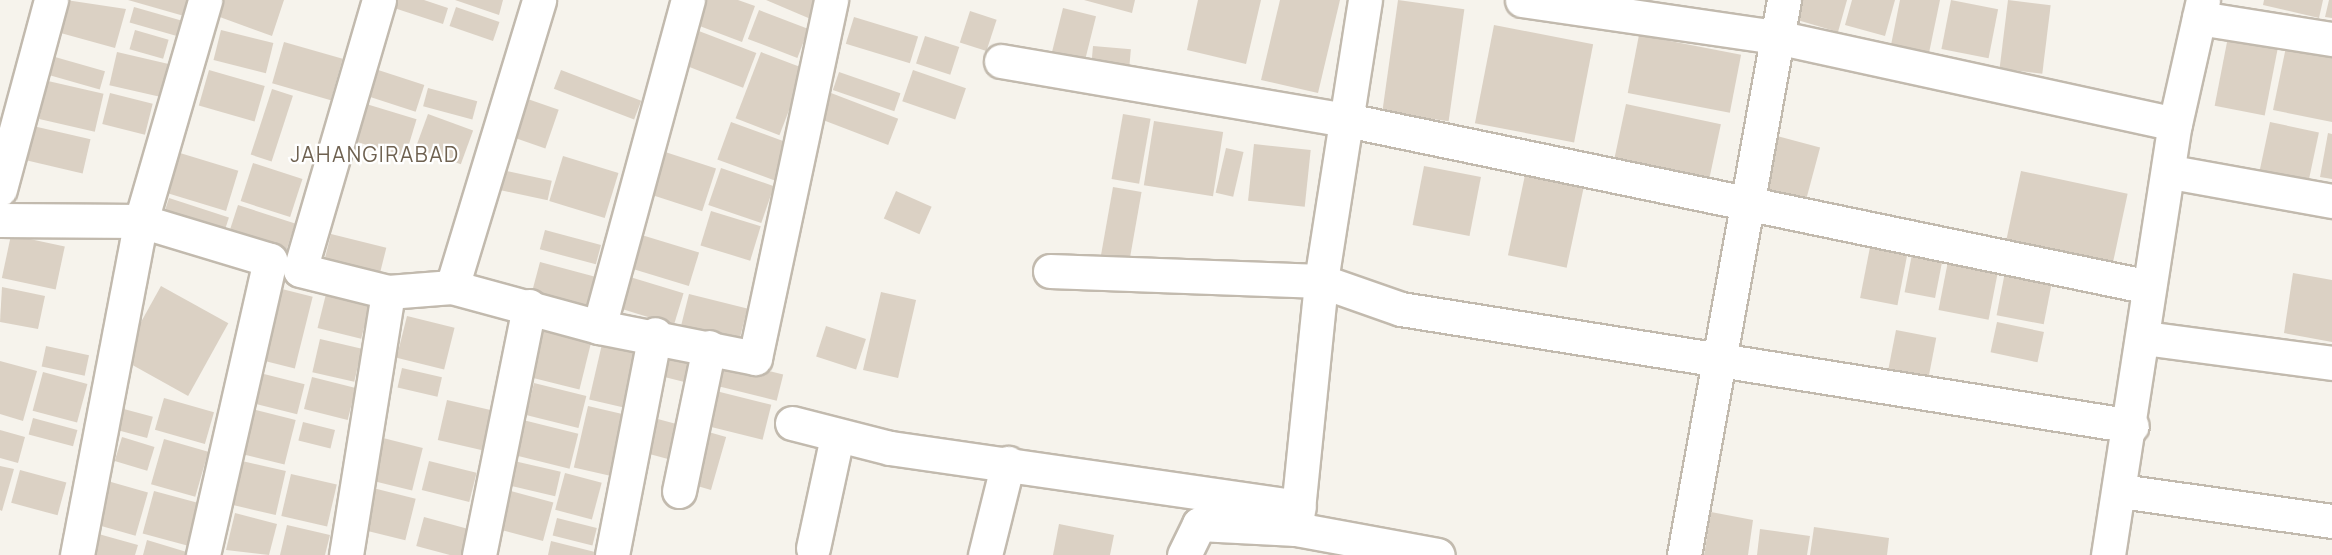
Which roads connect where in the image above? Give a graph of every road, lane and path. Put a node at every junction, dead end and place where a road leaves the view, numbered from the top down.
1 (51, 0) edge
2 (205, 0) edge
3 (379, 0) edge
4 (539, 0) edge
5 (688, 0) edge
6 (831, 0) edge
7 (1365, 0) edge
8 (1522, 0) edge
9 (1784, 0) edge
10 (2201, 9) edge
11 (1776, 37) junction
12 (2332, 39) edge
13 (1000, 61) dead end
14 (1347, 120) junction
15 (2175, 124) junction
16 (2170, 172) junction
17 (0, 189) edge
18 (1747, 201) junction
19 (2332, 201) edge
20 (0, 220) edge
21 (141, 221) junction
22 (1050, 271) dead end
23 (1321, 281) junction
24 (453, 287) junction
25 (2150, 287) junction
26 (388, 292) junction
27 (529, 306) junction
28 (599, 327) junction
29 (655, 334) junction
30 (2145, 338) junction
31 (709, 347) junction
32 (1719, 360) junction
33 (2332, 363) edge
34 (792, 423) dead end
35 (2132, 426) junction
36 (837, 437) junction
37 (1008, 463) junction
38 (679, 491) dead end
39 (2121, 491) junction
40 (1298, 518) junction
41 (2332, 521) edge
42 (813, 548) dead end
43 (76, 555) edge
44 (203, 555) edge
45 (346, 555) edge
46 (479, 555) edge
47 (612, 555) edge
48 (985, 555) edge
49 (1184, 555) edge
50 (1438, 555) edge
51 (1684, 555) edge
52 (2108, 555) edge

1 - 17 street
2 - 21 street
3 - 26 street
4 - 24 street
5 - 28 street
6 - 31 street
7 - 14 street
8 - 11 street
9 - 11 street
10 - 12 street
10 - 15 street
11 - 15 street
11 - 18 street
13 - 14 street
14 - 18 street
14 - 23 street
15 - 16 street
16 - 19 street
16 - 25 street
18 - 25 street
18 - 32 street
20 - 21 street
21 - 43 street
21 - 44 street
22 - 23 street
23 - 32 street
23 - 40 street
24 - 26 street
24 - 27 street
25 - 30 street
26 - 45 street
27 - 28 street
27 - 46 street
28 - 29 street
29 - 31 street
29 - 47 street
30 - 33 street
30 - 35 street
31 - 38 street
32 - 35 street
32 - 51 street
34 - 36 street
35 - 39 street
36 - 37 street
36 - 42 street
37 - 40 street
37 - 48 street
39 - 41 street
39 - 52 street
40 - 49 street
40 - 50 street

